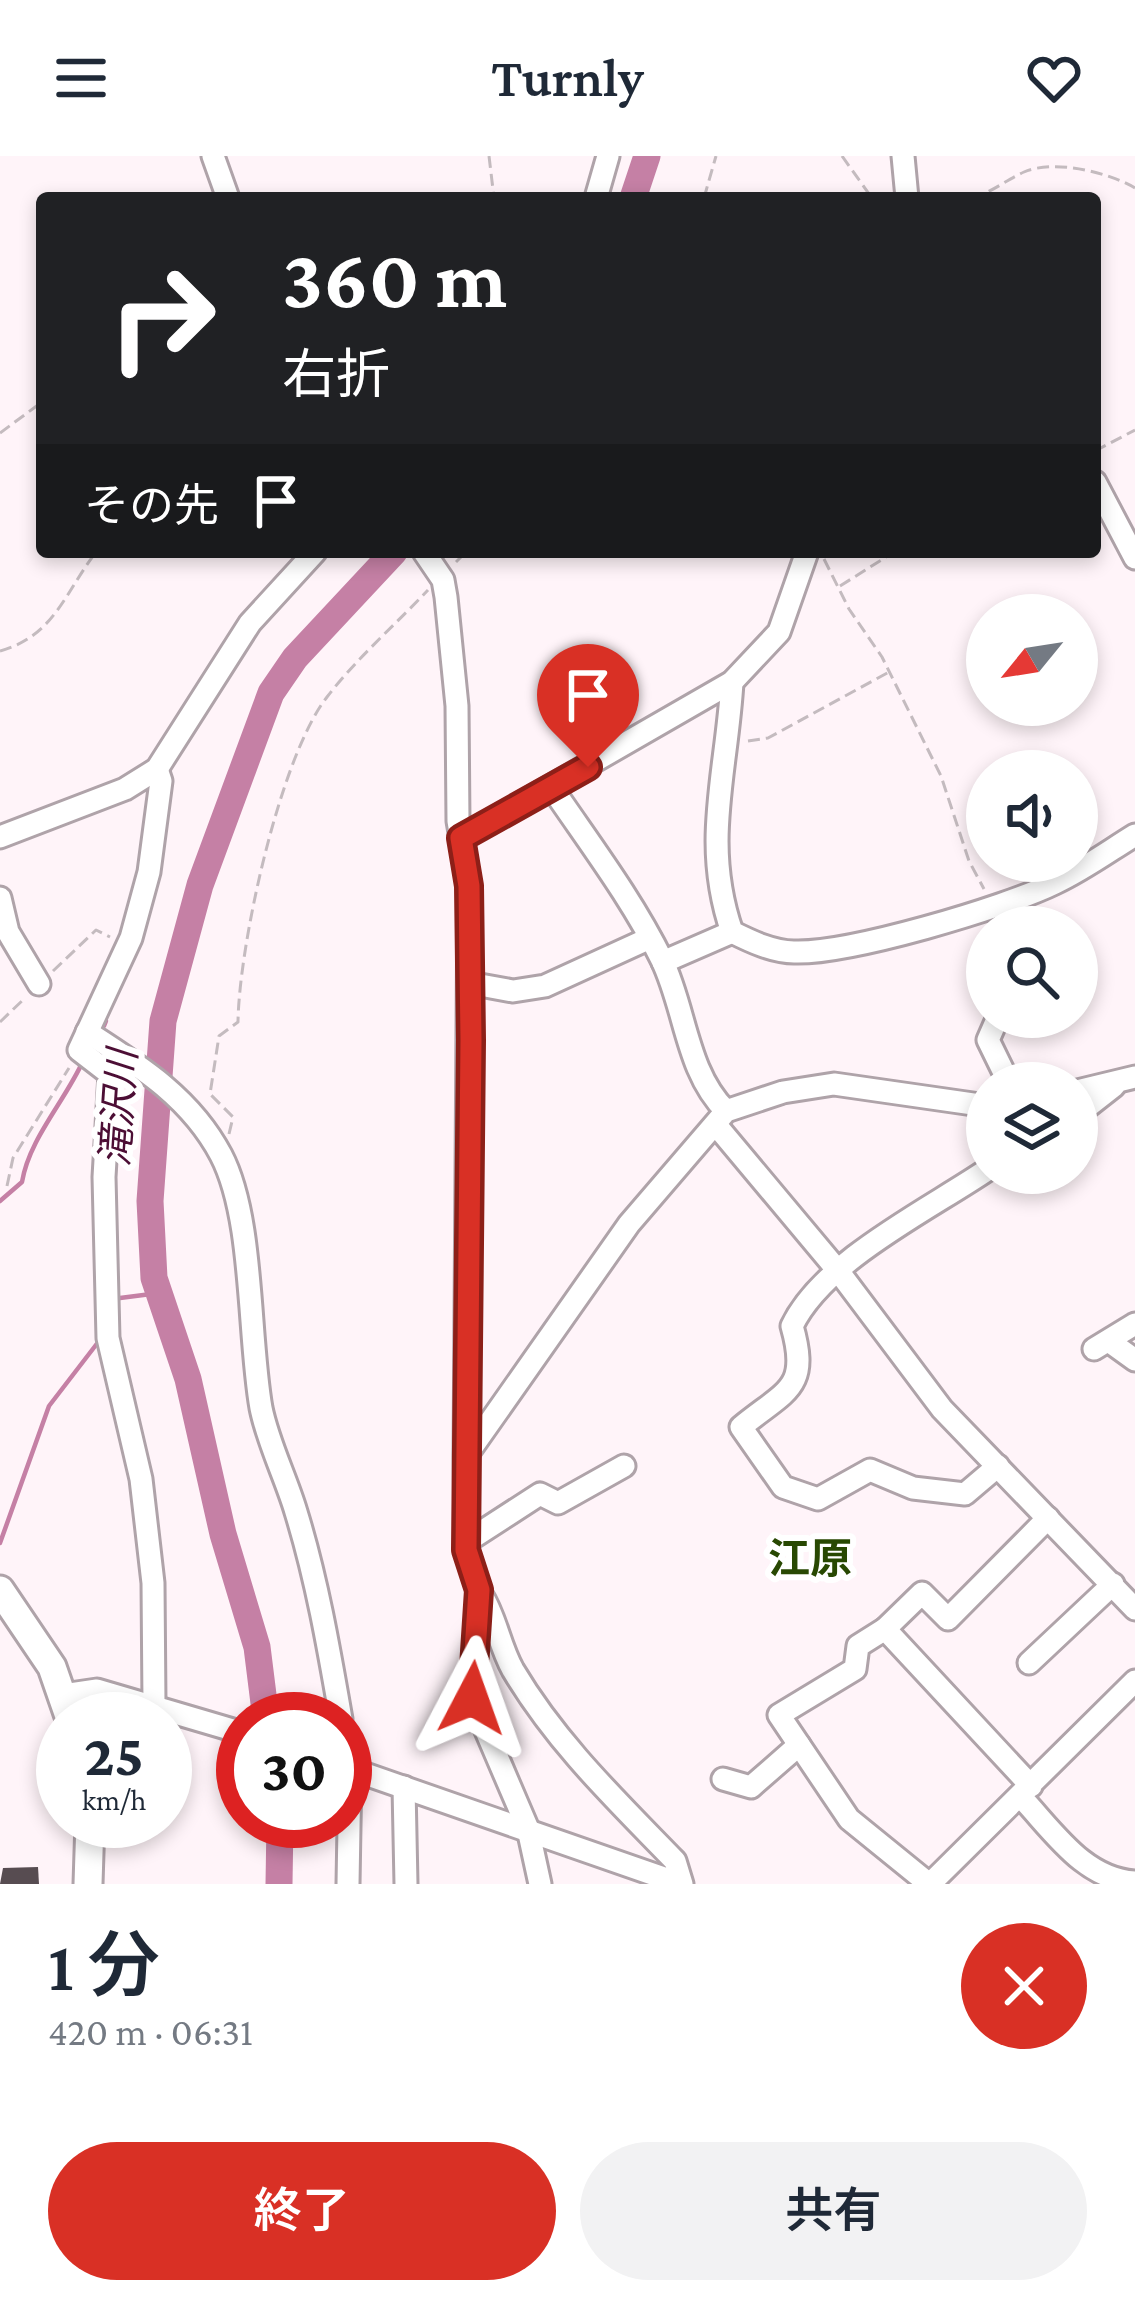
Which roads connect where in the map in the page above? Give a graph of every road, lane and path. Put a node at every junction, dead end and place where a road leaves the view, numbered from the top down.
1 (213, 156) edge
2 (489, 156) edge
3 (608, 156) edge
4 (716, 156) edge
5 (842, 156) edge
6 (903, 156) edge
7 (1135, 188) edge
8 (225, 192) edge
9 (493, 192) edge
10 (598, 192) edge
11 (706, 192) edge
12 (868, 192) edge
13 (907, 192) edge
14 (984, 192) edge
15 (36, 407) edge
16 (1135, 430) edge
17 (0, 434) edge
18 (1101, 448) edge
19 (1101, 493) edge
20 (92, 558) edge
21 (310, 558) edge
22 (806, 558) edge
23 (823, 558) edge
24 (885, 558) edge
25 (1135, 558) edge
26 (433, 566) edge
27 (839, 587) junction
28 (0, 651) edge
29 (889, 672) junction
30 (732, 682) junction
31 (728, 743) junction
32 (157, 769) junction
33 (552, 788) junction
34 (1135, 835) edge
35 (0, 837) edge
36 (461, 838) junction
37 (0, 898) edge
38 (995, 905) junction
39 (732, 932) junction
40 (650, 938) junction
41 (128, 946) junction
42 (663, 962) junction
43 (469, 983) junction
44 (39, 984) junction
45 (0, 1022) edge
46 (83, 1041) junction
47 (1126, 1080) edge
48 (1098, 1100) edge
49 (966, 1103) edge
50 (721, 1118) junction
51 (218, 1150) junction
52 (966, 1184) edge
53 (7, 1186) dead end
54 (839, 1272) junction
55 (1135, 1324) edge
56 (1135, 1360) edge
57 (465, 1456) junction
58 (624, 1466) dead end
59 (998, 1466) junction
60 (1048, 1518) junction
61 (466, 1542) junction
62 (1113, 1584) junction
63 (0, 1590) edge
64 (479, 1590) junction
65 (1135, 1609) edge
66 (885, 1629) junction
67 (1029, 1663) dead end
68 (1135, 1681) edge
69 (61, 1692) edge
70 (156, 1692) edge
71 (336, 1692) edge
72 (799, 1745) junction
73 (372, 1776) edge
74 (723, 1779) dead end
75 (404, 1787) junction
76 (1026, 1792) junction
77 (528, 1828) junction
78 (89, 1848) edge
79 (348, 1848) edge
80 (1135, 1882) edge
81 (88, 1884) edge
82 (348, 1884) edge
83 (406, 1884) edge
84 (540, 1884) edge
85 (681, 1884) edge
86 (929, 1884) edge

1 - 8 street
2 - 9 path
3 - 10 street
4 - 11 path
5 - 12 path
6 - 13 street
7 - 14 path
15 - 17 path
16 - 18 path
19 - 25 street
20 - 28 path
21 - 32 street
22 - 30 street
23 - 27 path
24 - 27 path
26 - 36 street
26 - 51 path
27 - 29 path
29 - 31 path
29 - 38 path
30 - 31 street
30 - 33 street
31 - 39 street
32 - 35 street
32 - 41 street
33 - 36 street
33 - 40 street
34 - 38 street
36 - 43 street
37 - 44 street
38 - 39 street
39 - 42 street
40 - 42 street
40 - 43 street
41 - 44 path
41 - 46 street
42 - 50 street
43 - 57 street
44 - 45 path
46 - 51 street
46 - 53 path
46 - 70 street
47 - 48 street
49 - 50 street
50 - 54 street
50 - 57 street
51 - 71 street
52 - 54 street
54 - 59 street
54 - 59 street
55 - 56 street
57 - 61 street
58 - 61 street
59 - 60 street
60 - 62 street
60 - 66 street
61 - 64 street
62 - 65 street
62 - 67 street
63 - 69 main road
64 - 77 street
64 - 85 street
66 - 72 street
66 - 76 street
68 - 76 street
72 - 74 street
72 - 86 street
73 - 75 street
75 - 77 street
75 - 83 street
76 - 80 street
76 - 86 street
77 - 84 street
77 - 85 street
78 - 81 main road
79 - 82 street

